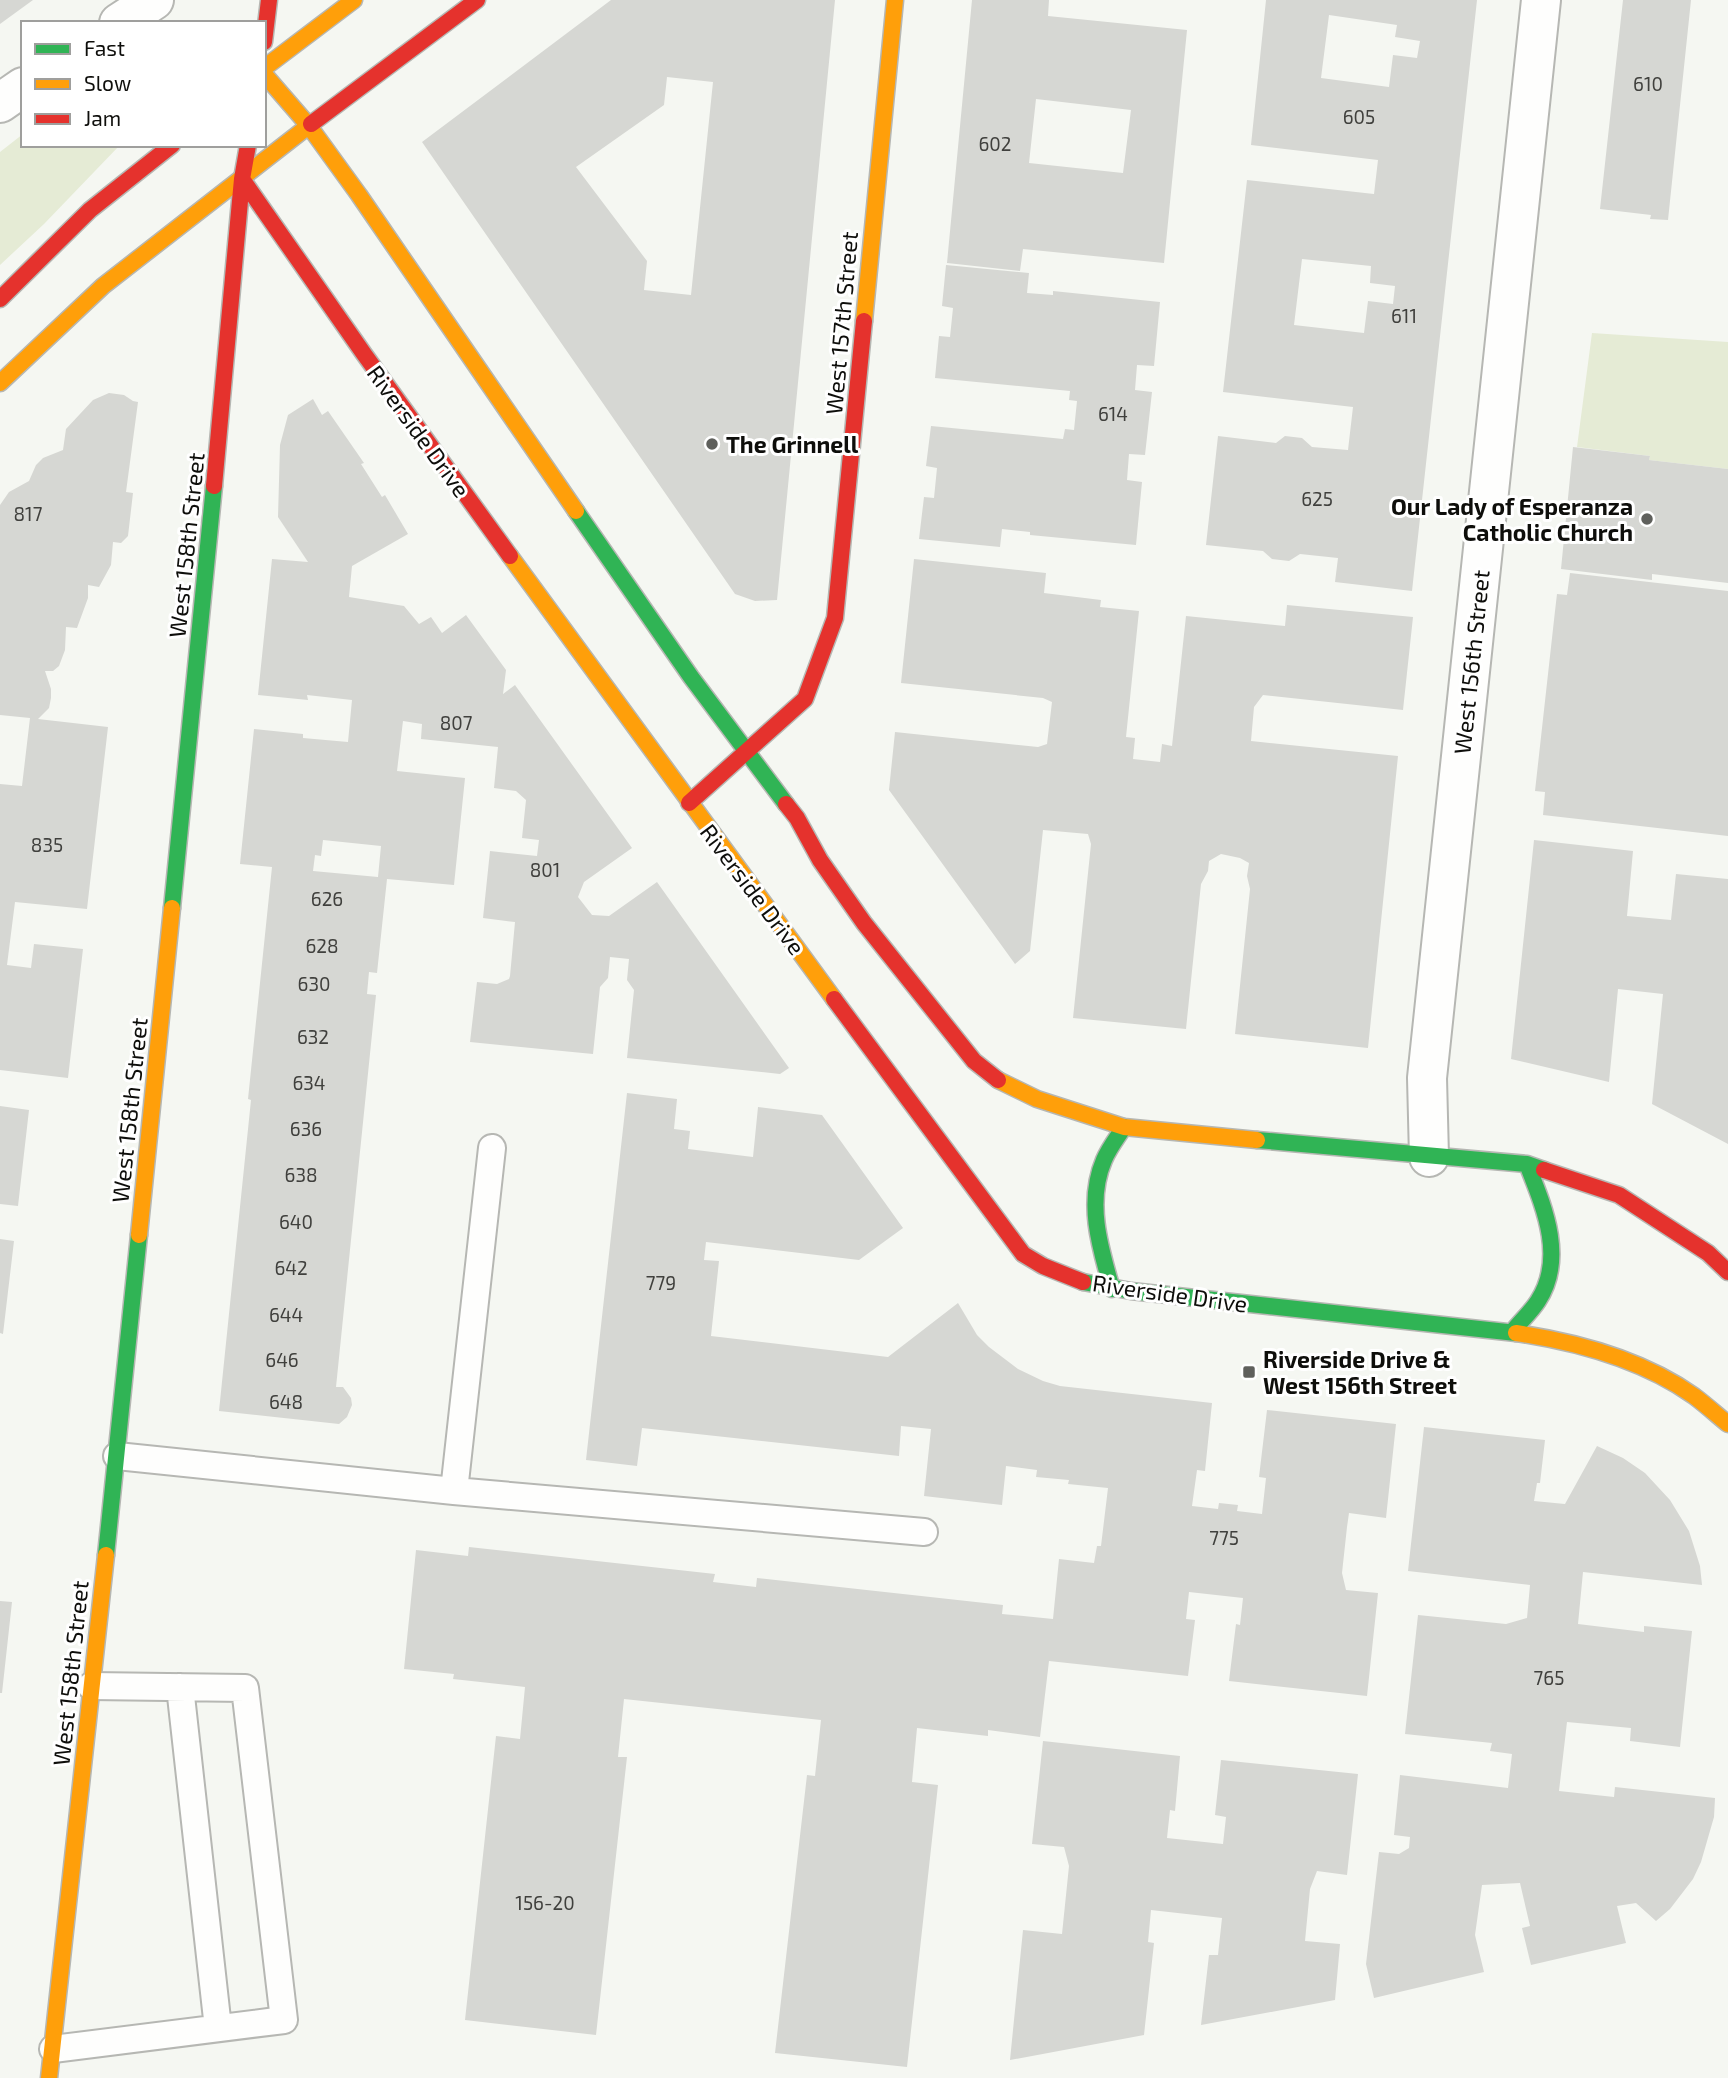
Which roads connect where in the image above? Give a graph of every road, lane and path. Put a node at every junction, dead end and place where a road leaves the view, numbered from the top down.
1 (154, 0) edge
2 (269, 0) edge
3 (477, 0) edge
4 (895, 0) edge
5 (1541, 0) edge
6 (341, 2) edge
7 (123, 21) edge
8 (266, 25) edge
9 (266, 66) edge
10 (266, 76) edge
11 (21, 88) edge
12 (0, 103) edge
13 (309, 126) junction
14 (169, 147) edge
15 (248, 147) edge
16 (242, 179) junction
17 (0, 299) edge
18 (0, 383) edge
19 (746, 753) junction
20 (689, 803) junction
21 (1124, 1127) junction
22 (492, 1148) dead end
23 (1429, 1157) junction
24 (1527, 1164) junction
25 (1728, 1272) edge
26 (1112, 1289) junction
27 (1513, 1331) junction
28 (1728, 1423) edge
29 (117, 1456) junction
30 (454, 1491) junction
31 (924, 1532) dead end
32 (91, 1686) junction
33 (180, 1687) junction
34 (218, 2028) junction
35 (53, 2049) junction
36 (49, 2078) edge

1 - 7 street
2 - 8 main road
3 - 13 main road
4 - 19 main road, West 157th Street
5 - 23 street, West 156th Street
6 - 9 main road
10 - 13 main road
11 - 12 street
13 - 16 main road
13 - 19 main road
14 - 17 main road
15 - 16 main road, West 158th Street
16 - 18 main road
16 - 20 main road, Riverside Drive
16 - 29 main road, West 158th Street
19 - 20 main road, West 157th Street
19 - 21 main road
20 - 26 main road, Riverside Drive
21 - 23 main road
21 - 26 main road
22 - 30 lane
23 - 24 main road
24 - 25 main road
24 - 27 main road
26 - 27 main road, Riverside Drive
27 - 28 main road, Riverside Drive
29 - 30 lane
29 - 32 main road, West 158th Street
30 - 31 lane
32 - 33 lane
32 - 35 main road, West 158th Street
33 - 34 lane
33 - 34 lane
34 - 35 lane
35 - 36 main road, West 158th Street

